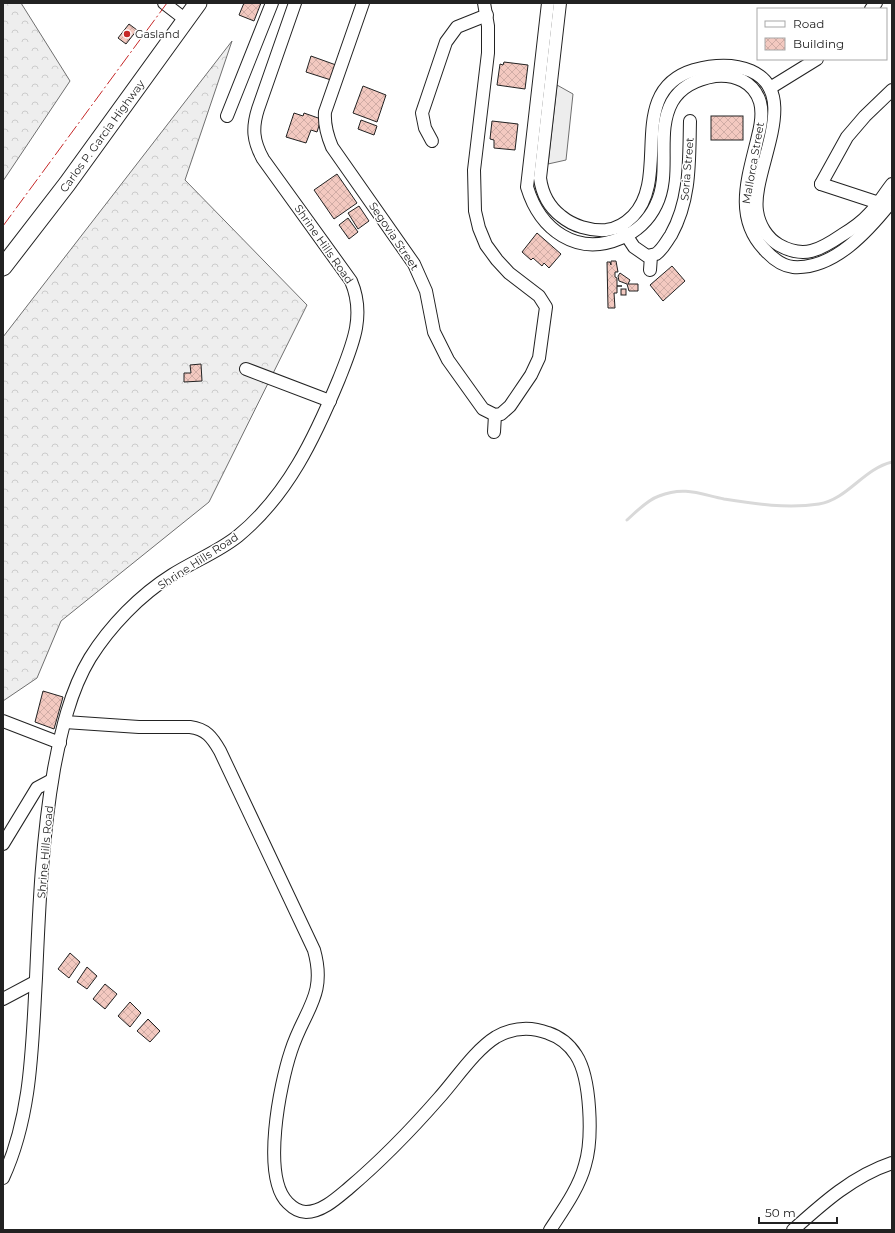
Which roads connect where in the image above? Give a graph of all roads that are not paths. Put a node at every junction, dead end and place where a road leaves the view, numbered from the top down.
1 (164, 3) edge
2 (198, 3) edge
3 (272, 3) edge
4 (295, 3) edge
5 (363, 3) edge
6 (548, 3) edge
7 (560, 3) edge
8 (486, 9) edge
9 (186, 20) junction
10 (815, 60) edge
11 (770, 88) junction
12 (892, 90) edge
13 (227, 116) dead end
14 (690, 121) dead end
15 (532, 134) junction
16 (545, 135) junction
17 (432, 140) dead end
18 (892, 184) edge
19 (886, 203) edge
20 (624, 231) junction
21 (786, 249) junction
22 (651, 256) junction
23 (780, 263) junction
24 (3, 266) edge
25 (650, 270) dead end
26 (246, 369) dead end
27 (330, 400) junction
28 (495, 415) junction
29 (494, 432) dead end
30 (3, 721) edge
31 (65, 722) junction
32 (60, 743) junction
33 (52, 780) junction
34 (3, 844) edge
35 (35, 982) junction
36 (3, 999) edge
37 (892, 1163) edge
38 (3, 1178) edge
39 (550, 1230) edge
40 (793, 1230) edge

1 - 9 street
2 - 9 highway, Carlos P. Garcia Highway
3 - 13 street
4 - 27 street, Shrine Hills Road
5 - 28 street, Segovia Street
6 - 15 street, Mallorca Street
7 - 16 street, Mallorca Street
8 - 17 street
8 - 28 street
9 - 24 highway, Carlos P. Garcia Highway
10 - 11 street
11 - 20 street, Mallorca Street
11 - 21 street, Mallorca Street
12 - 19 street
14 - 22 street, Soria Street
15 - 16 street
15 - 20 street, Mallorca Street
16 - 20 street, Mallorca Street
18 - 19 street, Mallorca Street
19 - 21 street, Mallorca Street
19 - 23 street, Mallorca Street
20 - 22 street
20 - 23 street, Mallorca Street
21 - 23 street
22 - 25 street
26 - 27 street
27 - 31 street, Shrine Hills Road
28 - 29 street
30 - 32 street
31 - 32 street, Shrine Hills Road
31 - 39 street
32 - 33 street, Shrine Hills Road
33 - 34 street
33 - 35 street, Shrine Hills Road
35 - 36 street
35 - 38 street, Shrine Hills Road
37 - 40 street

